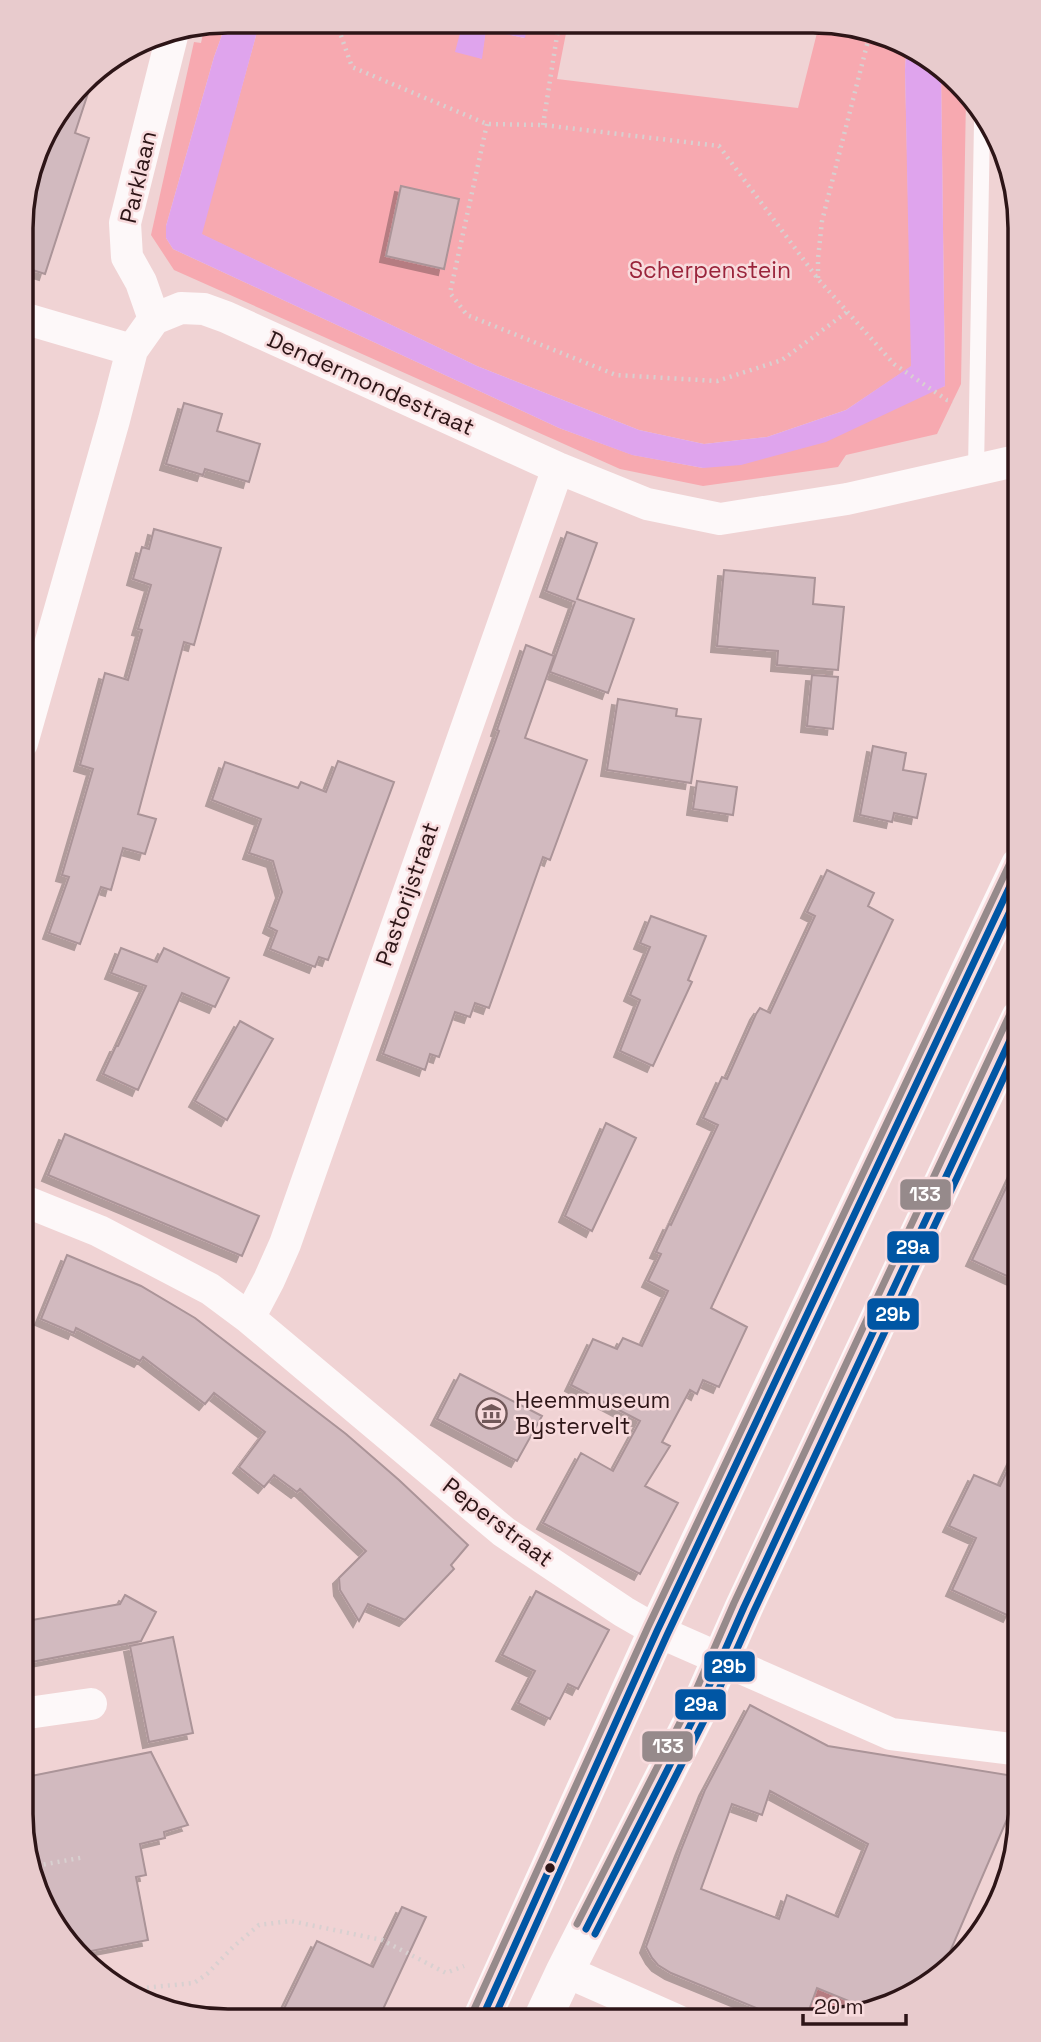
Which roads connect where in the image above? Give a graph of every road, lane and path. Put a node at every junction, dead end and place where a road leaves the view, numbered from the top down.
1 (340, 33) edge
2 (557, 33) edge
3 (868, 42) edge
4 (170, 43) edge
5 (487, 124) junction
6 (543, 125) junction
7 (982, 132) edge
8 (818, 279) junction
9 (848, 312) junction
10 (154, 319) junction
11 (33, 321) edge
12 (132, 350) junction
13 (947, 400) dead end
14 (1008, 463) edge
15 (558, 468) junction
16 (976, 470) junction
17 (33, 704) edge
18 (1008, 891) edge
19 (1007, 1045) edge
20 (33, 1204) edge
21 (248, 1318) junction
22 (657, 1631) junction
23 (720, 1660) junction
24 (91, 1704) dead end
25 (33, 1712) edge
26 (1007, 1748) edge
27 (85, 1857) dead end
28 (40, 1865) edge
29 (515, 1948) junction
30 (565, 1971) junction
31 (142, 1988) edge
32 (486, 2009) edge
33 (547, 2009) edge
34 (651, 2009) edge

1 - 5 path
2 - 6 path
3 - 8 path
4 - 10 street, Parklaan
5 - 6 path
5 - 9 path
6 - 8 path
7 - 16 lane
8 - 9 path
9 - 13 path
10 - 12 street
10 - 15 street, Dendermondestraat
11 - 12 street
12 - 17 street
14 - 16 street, Dendermondestraat
15 - 16 street, Dendermondestraat
15 - 21 street, Pastorijstraat
18 - 22 main road
19 - 23 main road
20 - 21 street, Peperstraat
21 - 22 street, Peperstraat
22 - 23 street, Peperstraat
22 - 29 main road
23 - 26 street, Peperstraat
23 - 30 main road
24 - 25 street
27 - 28 path
29 - 31 path
29 - 32 main road
30 - 33 main road
30 - 34 street

